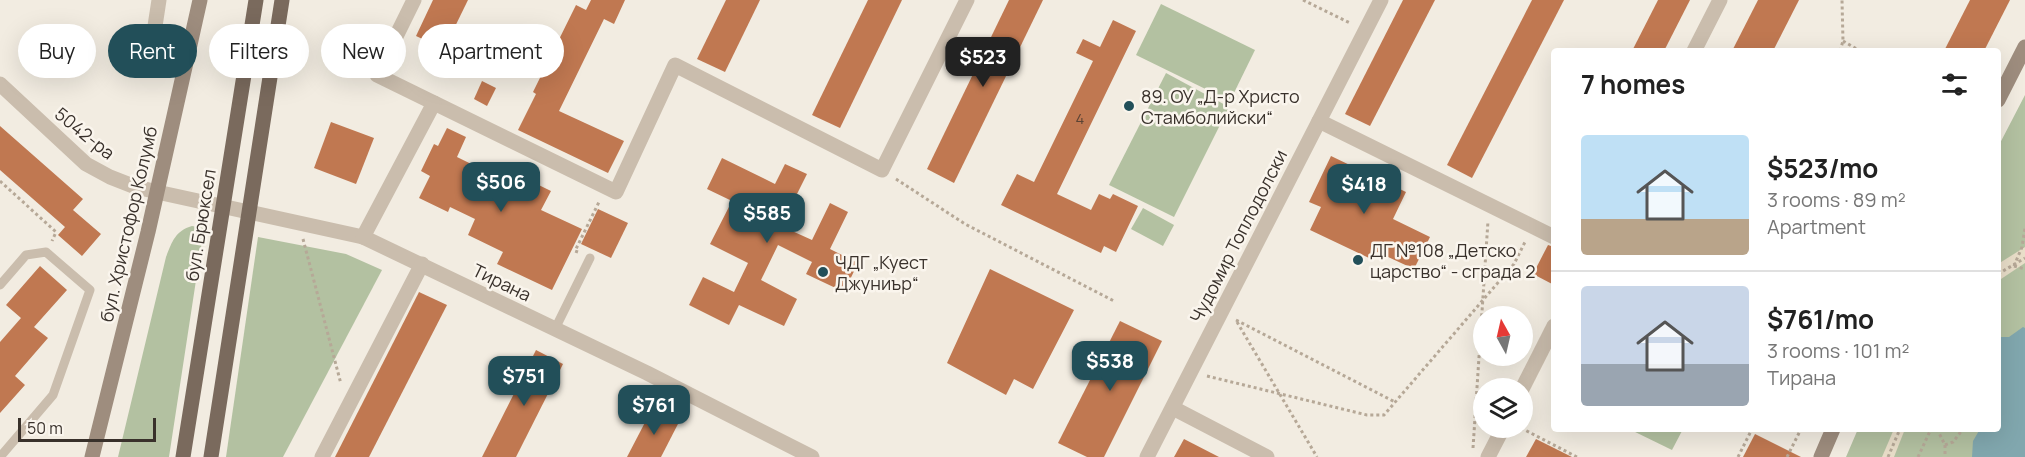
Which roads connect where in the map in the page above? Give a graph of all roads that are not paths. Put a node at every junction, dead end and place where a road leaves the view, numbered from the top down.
1 (159, 0) edge
2 (200, 0) edge
3 (255, 0) edge
4 (282, 0) edge
5 (414, 0) edge
6 (967, 0) edge
7 (1381, 0) edge
8 (1720, 0) edge
9 (155, 24) edge
10 (2025, 47) edge
11 (1696, 48) edge
12 (0, 84) edge
13 (2001, 94) edge
14 (434, 103) junction
15 (1319, 121) junction
16 (157, 192) junction
17 (1551, 235) edge
18 (363, 237) junction
19 (590, 258) road end
20 (423, 264) junction
21 (0, 285) edge
22 (555, 329) junction
23 (1551, 333) edge
24 (1528, 378) edge
25 (1173, 408) junction
26 (1832, 432) edge
27 (1498, 438) edge
28 (0, 457) edge
29 (92, 457) edge
30 (183, 457) edge
31 (211, 457) edge
32 (322, 457) edge
33 (812, 457) edge
34 (1148, 457) edge
35 (1268, 457) edge
36 (1488, 457) edge
37 (1821, 457) edge

1 - 9 street
2 - 16 main road, бул. Христофор Колумб
3 - 30 main road, бул. Брюксел, bridge
4 - 31 main road, bridge
5 - 14 street
6 - 14 street
7 - 15 street, Чудомир Топлодолски
8 - 11 street
10 - 13 main road
12 - 16 street, 5042-ра
14 - 18 street
15 - 17 street
15 - 25 street, Чудомир Топлодолски
16 - 18 street, Тирана
16 - 29 main road, бул. Христофор Колумб
18 - 20 street, Тирана
19 - 22 lane
20 - 22 street, Тирана
20 - 32 street
21 - 28 lane
22 - 33 street, Тирана
23 - 24 street
25 - 34 street, Чудомир Топлодолски
25 - 35 street
26 - 37 main road
27 - 36 street

